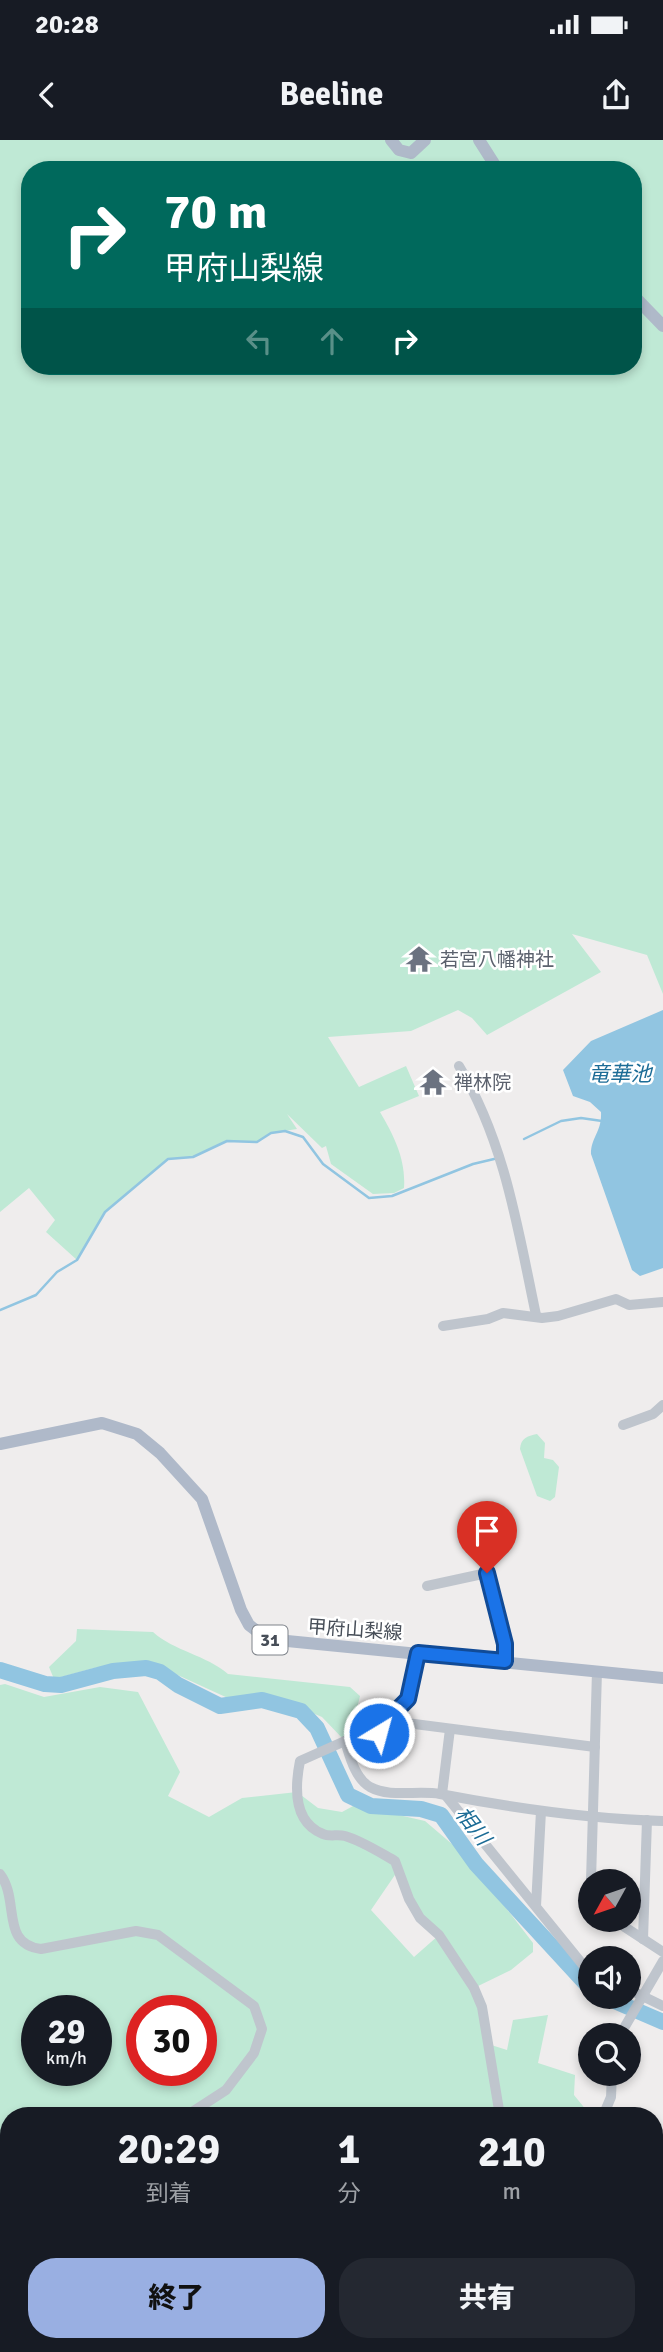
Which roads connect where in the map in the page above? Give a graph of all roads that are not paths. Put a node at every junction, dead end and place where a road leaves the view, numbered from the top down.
1 (391, 140) edge
2 (425, 140) edge
3 (480, 140) edge
4 (493, 161) edge
5 (642, 304) edge
6 (663, 326) edge
7 (460, 1066) dead end
8 (663, 1302) edge
9 (536, 1315) junction
10 (443, 1326) dead end
11 (663, 1405) edge
12 (623, 1425) dead end
13 (0, 1444) edge
14 (427, 1586) dead end
15 (418, 1653) junction
16 (505, 1661) junction
17 (597, 1671) junction
18 (663, 1678) edge
19 (391, 1721) junction
20 (450, 1729) junction
21 (345, 1741) junction
22 (595, 1747) junction
23 (444, 1796) junction
24 (541, 1811) junction
25 (592, 1819) junction
26 (647, 1820) junction
27 (663, 1821) edge
28 (591, 1869) edge
29 (0, 1874) edge
30 (536, 1906) junction
31 (632, 1932) edge
32 (643, 1939) junction
33 (663, 1952) edge
34 (578, 1959) edge
35 (663, 1961) edge
36 (641, 1995) edge
37 (641, 1999) edge
38 (663, 2006) edge
39 (611, 2086) edge
40 (200, 2107) edge
41 (499, 2107) edge
42 (607, 2107) edge

1 - 2 main road
3 - 4 main road
5 - 6 main road
7 - 9 street
8 - 9 street
9 - 10 street
11 - 12 street
13 - 15 main road, 甲府山梨線 / 31
14 - 16 street
15 - 16 main road, 甲府山梨線 / 31
15 - 19 street
16 - 17 main road, 甲府山梨線 / 31
17 - 18 main road, 甲府山梨線 / 31
17 - 22 street
19 - 20 street
19 - 21 street
20 - 22 street
20 - 23 street
21 - 23 street
21 - 41 street
22 - 25 street
23 - 24 street
23 - 30 street
24 - 25 street
24 - 30 street
25 - 26 street
25 - 28 street
26 - 27 street
26 - 32 street
29 - 40 street
30 - 34 street
31 - 32 street
32 - 33 street
35 - 36 street
37 - 38 street
39 - 42 street

